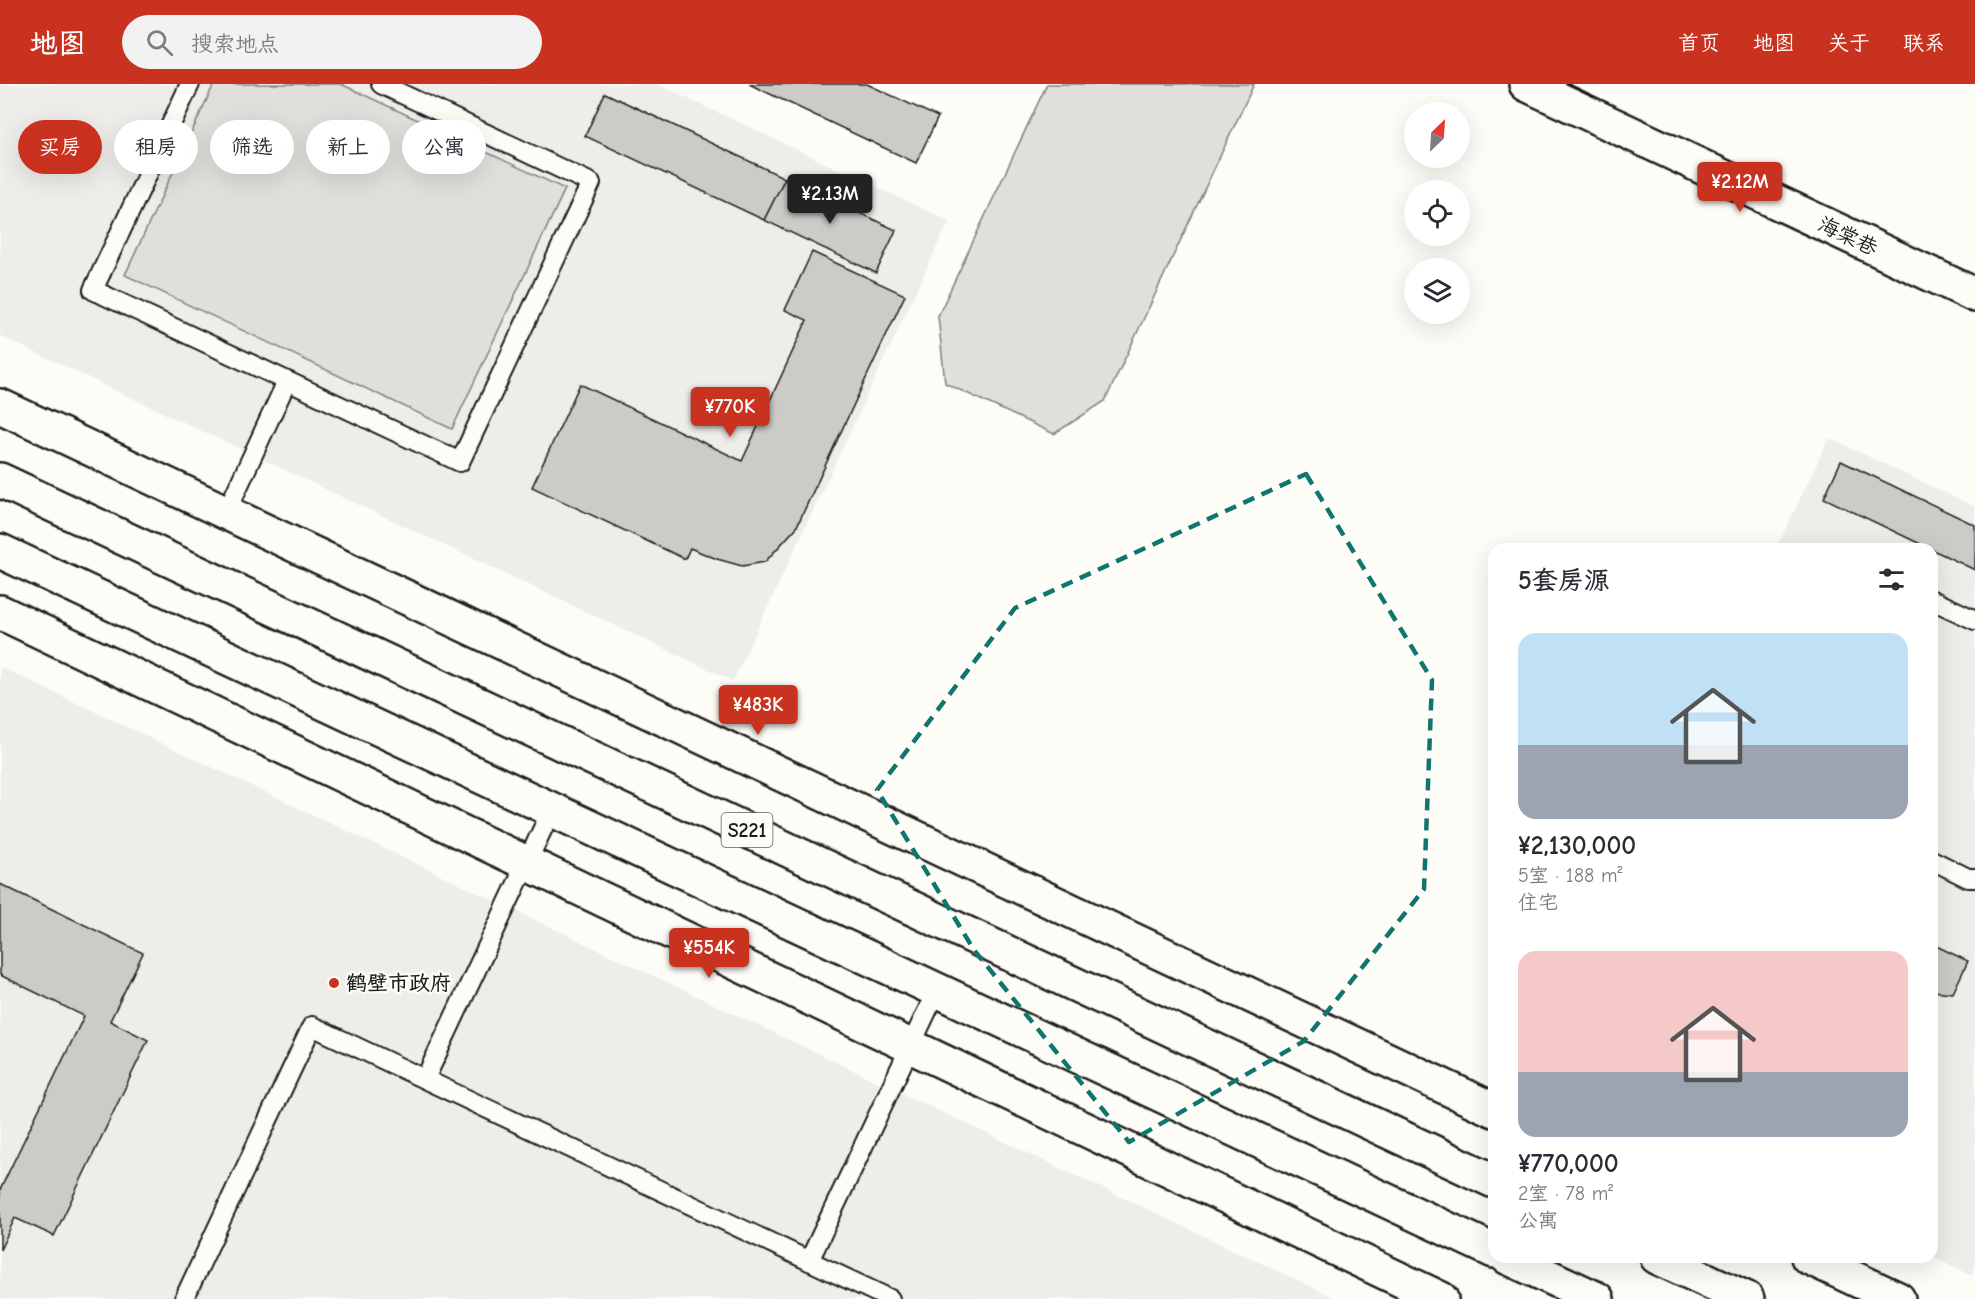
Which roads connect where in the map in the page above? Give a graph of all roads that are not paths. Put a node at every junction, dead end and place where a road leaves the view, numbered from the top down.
1 (190, 84) edge
2 (381, 84) edge
3 (1526, 84) edge
4 (1975, 295) edge
5 (287, 381) junction
6 (0, 406) edge
7 (0, 480) edge
8 (226, 513) junction
9 (0, 550) edge
10 (1938, 603) edge
11 (0, 612) edge
12 (1975, 620) edge
13 (552, 809) junction
14 (526, 863) junction
15 (1938, 863) edge
16 (1975, 878) edge
17 (937, 990) junction
18 (911, 1046) junction
19 (425, 1079) junction
20 (1488, 1107) edge
21 (1488, 1177) edge
22 (1488, 1248) edge
23 (809, 1261) junction
24 (1520, 1263) edge
25 (1670, 1263) edge
26 (1821, 1263) edge
27 (184, 1299) edge
28 (890, 1299) edge
29 (1441, 1299) edge
30 (1597, 1299) edge
31 (1747, 1299) edge
32 (1898, 1299) edge

1 - 5 lane
2 - 5 lane
3 - 4 street, 海棠巷
5 - 8 lane
6 - 8 street
7 - 21 street, S221
8 - 20 street
9 - 13 street
10 - 12 lane
11 - 14 street
13 - 14 lane
13 - 17 street
14 - 18 street
14 - 19 lane
15 - 16 lane
17 - 18 lane
17 - 22 street
18 - 23 lane
18 - 29 street
19 - 23 lane
19 - 27 lane
23 - 28 lane
24 - 30 street
25 - 31 street
26 - 32 street

